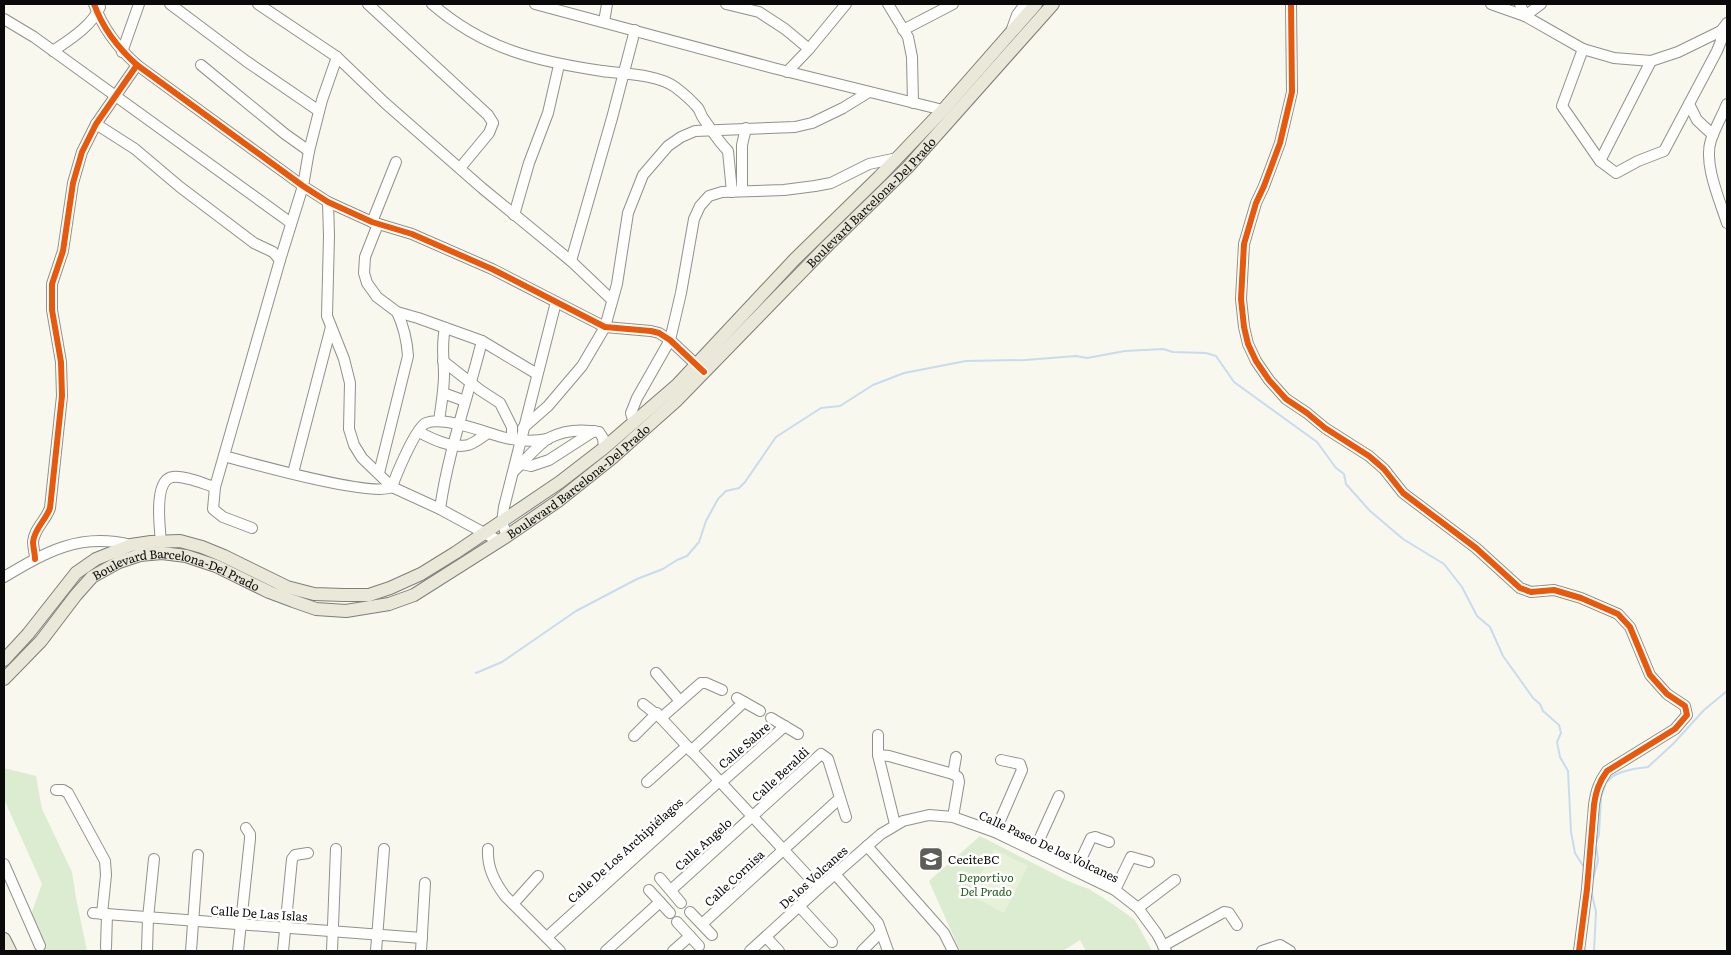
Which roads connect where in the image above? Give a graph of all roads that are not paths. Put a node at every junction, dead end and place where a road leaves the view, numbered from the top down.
1 (139, 4) edge
2 (170, 4) edge
3 (258, 4) edge
4 (368, 4) edge
5 (432, 4) edge
6 (535, 4) edge
7 (607, 4) edge
8 (726, 4) edge
9 (846, 4) edge
10 (1025, 4) edge
11 (1036, 4) edge
12 (1054, 4) edge
13 (1291, 4) edge
14 (1491, 4) edge
15 (1520, 4) edge
16 (1541, 4) edge
17 (948, 5) edge
18 (892, 6) edge
19 (97, 7) edge
20 (1525, 16) junction
21 (4, 19) edge
22 (604, 22) junction
23 (1724, 27) edge
24 (635, 30) junction
25 (903, 30) junction
26 (1012, 30) junction
27 (809, 49) junction
28 (1583, 49) junction
29 (53, 51) junction
30 (122, 52) junction
31 (337, 57) junction
32 (1651, 61) junction
33 (137, 65) junction
34 (201, 65) dead end
35 (559, 65) junction
36 (787, 72) junction
37 (623, 74) junction
38 (869, 92) junction
39 (116, 95) junction
40 (913, 103) junction
41 (1689, 104) junction
42 (1727, 104) edge
43 (943, 110) junction
44 (320, 111) junction
45 (1721, 120) junction
46 (96, 124) junction
47 (746, 128) junction
48 (711, 130) junction
49 (1727, 132) edge
50 (1713, 135) junction
51 (308, 151) junction
52 (897, 158) junction
53 (1600, 161) junction
54 (396, 162) dead end
55 (869, 164) junction
56 (460, 168) junction
57 (879, 177) junction
58 (303, 186) junction
59 (737, 192) junction
60 (328, 202) junction
61 (514, 215) junction
62 (291, 222) junction
63 (375, 223) junction
64 (1727, 224) edge
65 (280, 260) junction
66 (571, 261) junction
67 (612, 300) junction
68 (556, 302) junction
69 (397, 312) junction
70 (331, 327) junction
71 (605, 327) junction
72 (445, 328) junction
73 (670, 340) junction
74 (482, 342) junction
75 (443, 361) junction
76 (700, 368) junction
77 (537, 374) junction
78 (471, 383) junction
79 (443, 393) junction
80 (465, 401) junction
81 (439, 422) junction
82 (634, 423) junction
83 (459, 424) junction
84 (523, 428) junction
85 (594, 431) junction
86 (419, 432) junction
87 (488, 433) junction
88 (548, 439) junction
89 (516, 440) junction
90 (453, 445) junction
91 (604, 448) junction
92 (224, 456) junction
93 (518, 467) junction
94 (293, 473) junction
95 (379, 473) junction
96 (215, 487) junction
97 (392, 487) junction
98 (440, 509) junction
99 (502, 522) junction
100 (252, 528) dead end
101 (485, 534) junction
102 (503, 539) junction
103 (161, 542) junction
104 (131, 545) junction
105 (224, 556) junction
106 (35, 559) junction
107 (216, 566) junction
108 (4, 577) edge
109 (4, 660) edge
110 (656, 672) dead end
111 (4, 679) edge
112 (722, 690) dead end
113 (680, 702) junction
114 (643, 704) dead end
115 (760, 711) dead end
116 (659, 716) junction
117 (771, 718) dead end
118 (785, 726) junction
119 (798, 734) dead end
120 (878, 735) dead end
121 (634, 736) dead end
122 (689, 748) junction
123 (878, 755) junction
124 (956, 757) dead end
125 (1001, 760) dead end
126 (956, 775) junction
127 (647, 782) dead end
128 (720, 782) junction
129 (56, 790) dead end
130 (1059, 796) dead end
131 (839, 799) junction
132 (752, 816) junction
133 (846, 817) dead end
134 (953, 817) junction
135 (895, 824) junction
136 (246, 828) dead end
137 (995, 832) junction
138 (1109, 842) dead end
139 (867, 846) junction
140 (336, 849) dead end
141 (384, 849) dead end
142 (488, 849) dead end
143 (783, 850) junction
144 (1034, 851) junction
145 (308, 853) dead end
146 (198, 855) dead end
147 (154, 859) dead end
148 (1149, 862) dead end
149 (17, 864) dead end
150 (5, 868) edge
151 (1076, 870) junction
152 (835, 874) junction
153 (538, 876) dead end
154 (660, 878) dead end
155 (1175, 880) dead end
156 (425, 883) dead end
157 (819, 888) junction
158 (649, 890) dead end
159 (671, 890) junction
160 (1115, 890) junction
161 (660, 902) junction
162 (681, 903) dead end
163 (514, 904) junction
164 (799, 906) junction
165 (1138, 908) junction
166 (690, 912) dead end
167 (670, 913) dead end
168 (101, 914) junction
169 (148, 918) junction
170 (194, 921) junction
171 (677, 922) dead end
172 (241, 924) junction
173 (702, 924) junction
174 (1236, 925) dead end
175 (285, 928) junction
176 (333, 932) junction
177 (881, 932) junction
178 (378, 935) junction
179 (712, 935) dead end
180 (690, 936) junction
181 (547, 937) junction
182 (766, 937) junction
183 (422, 938) junction
184 (4, 939) edge
185 (832, 942) dead end
186 (40, 946) dead end
187 (699, 946) dead end
188 (106, 948) dead end
189 (1165, 948) edge
190 (10, 951) edge
191 (147, 951) edge
192 (191, 951) edge
193 (238, 951) edge
194 (283, 951) edge
195 (332, 951) edge
196 (376, 951) edge
197 (421, 951) edge
198 (560, 951) edge
199 (606, 951) edge
200 (673, 951) edge
201 (750, 951) edge
202 (779, 951) edge
203 (862, 951) edge
204 (888, 951) edge
205 (952, 951) edge
206 (1262, 951) edge
207 (1290, 951) edge
208 (1579, 951) edge

1 - 30 street
2 - 44 street
3 - 31 street
4 - 56 street
5 - 35 street
6 - 22 street
7 - 22 street
8 - 27 street
9 - 27 street
10 - 26 street
11 - 26 main road, Boulevard Barcelona-Del Prado
12 - 76 main road, Boulevard Barcelona-Del Prado
13 - 208 street
14 - 20 street
15 - 20 street
16 - 20 street
17 - 25 street
18 - 25 street
19 - 29 street
19 - 30 street
20 - 28 street
21 - 29 street
22 - 24 street
23 - 32 street
23 - 41 street
24 - 36 street
24 - 37 street
25 - 40 street
26 - 43 main road, Boulevard Barcelona-Del Prado
27 - 36 street
28 - 32 street
28 - 53 street
29 - 39 street
30 - 33 street
31 - 44 street
31 - 56 street
32 - 53 street
33 - 39 street
33 - 58 street
34 - 51 street
35 - 37 street
35 - 61 street
36 - 38 street
37 - 48 street
37 - 66 street
38 - 40 street
38 - 47 street
39 - 46 street
39 - 62 street
40 - 43 street
41 - 50 street
41 - 53 street
42 - 45 street
43 - 52 main road, Boulevard Barcelona-Del Prado
44 - 51 street
45 - 49 street
45 - 50 street
46 - 65 street
46 - 106 street
47 - 48 street
47 - 59 street
48 - 59 street
48 - 67 street
50 - 64 street
51 - 58 street
52 - 55 street
52 - 57 main road, Boulevard Barcelona-Del Prado
54 - 63 street
55 - 57 street
55 - 59 street
56 - 61 street
57 - 76 main road, Boulevard Barcelona-Del Prado
58 - 60 street
58 - 62 street
59 - 73 street
60 - 63 street
60 - 70 street
61 - 66 street
62 - 65 street
63 - 68 street
63 - 69 street
65 - 92 street
66 - 67 street
67 - 71 street
68 - 71 street
68 - 77 street
69 - 72 street
69 - 95 street
70 - 94 street
70 - 95 street
71 - 73 street
71 - 84 street
72 - 74 street
72 - 75 street
73 - 76 street
73 - 82 street
74 - 77 street
74 - 78 street
75 - 78 street
75 - 79 street
76 - 82 main road, Boulevard Barcelona-Del Prado
76 - 102 main road, Boulevard Barcelona-Del Prado
77 - 84 street
78 - 80 street
78 - 89 street
79 - 80 street
79 - 81 street
80 - 83 street
81 - 83 street
81 - 86 street
82 - 91 main road, Boulevard Barcelona-Del Prado
83 - 87 street
83 - 90 street
84 - 89 street
85 - 88 street
85 - 91 street
85 - 93 street
86 - 90 street
86 - 97 street
87 - 89 street
87 - 90 street
88 - 89 street
88 - 93 street
89 - 93 street
90 - 98 street
91 - 99 main road, Boulevard Barcelona-Del Prado
92 - 94 street
92 - 96 street
93 - 99 street
94 - 97 street
95 - 97 street
96 - 100 street
96 - 103 street
97 - 98 street
98 - 101 street
99 - 101 main road, Boulevard Barcelona-Del Prado
99 - 102 street
101 - 102 street
101 - 105 main road, Boulevard Barcelona-Del Prado
102 - 107 main road, Boulevard Barcelona-Del Prado
103 - 104 main road, Boulevard Barcelona-Del Prado
103 - 105 main road, Boulevard Barcelona-Del Prado
104 - 106 street
104 - 109 main road, Boulevard Barcelona-Del Prado
105 - 107 main road
106 - 108 street
107 - 111 main road, Boulevard Barcelona-Del Prado
110 - 113 street
112 - 113 street
113 - 116 street
114 - 116 street
115 - 122 street
116 - 121 street
116 - 122 street
117 - 118 street
118 - 119 street
118 - 128 street, Calle Sabre
120 - 123 street
122 - 127 street
122 - 128 street
123 - 126 street
123 - 135 street
124 - 126 street
125 - 137 street
126 - 134 street
128 - 132 street
128 - 181 street, Calle De Los Archipiélagos
129 - 168 street
130 - 144 street
131 - 132 street, Calle Beraldi
131 - 133 street
131 - 143 street, Calle Cornisa
132 - 143 street
132 - 159 street, Calle Angelo
134 - 135 street, Calle Paseo De los Volcanes
134 - 137 street, Calle Paseo De los Volcanes
135 - 139 street, De los Volcanes
136 - 172 street
137 - 144 street, Calle Paseo De los Volcanes
138 - 151 street
139 - 152 street, De los Volcanes
139 - 205 street
140 - 176 street
141 - 178 street
142 - 163 street
143 - 157 street
143 - 173 street, Calle Cornisa
144 - 151 street, Calle Paseo De los Volcanes
145 - 175 street
146 - 170 street
147 - 169 street
148 - 160 street
149 - 150 street
150 - 186 street
151 - 160 street, Calle Paseo De los Volcanes
152 - 157 street, De los Volcanes
152 - 177 street
153 - 163 street
154 - 159 street
155 - 165 street
156 - 183 street
157 - 164 street, De los Volcanes
158 - 161 street
159 - 162 street
160 - 165 street, Calle Paseo De los Volcanes
161 - 167 street
161 - 199 street
163 - 181 street
164 - 182 street, De los Volcanes
164 - 185 street
165 - 189 street, Calle Paseo De los Volcanes
166 - 173 street
168 - 169 street, Calle De Las Islas
168 - 188 street
169 - 170 street, Calle De Las Islas
169 - 191 street
170 - 172 street, Calle De Las Islas
170 - 192 street
171 - 180 street
172 - 175 street, Calle De Las Islas
172 - 193 street
173 - 179 street
174 - 189 street
175 - 176 street, Calle De Las Islas
175 - 194 street
176 - 178 street, Calle De Las Islas
176 - 195 street
177 - 203 street
177 - 204 street
178 - 183 street, Calle De Las Islas
178 - 196 street
180 - 187 street
180 - 200 street
181 - 198 street
182 - 201 street, De los Volcanes
182 - 202 street
183 - 197 street
184 - 190 main road
206 - 207 street

